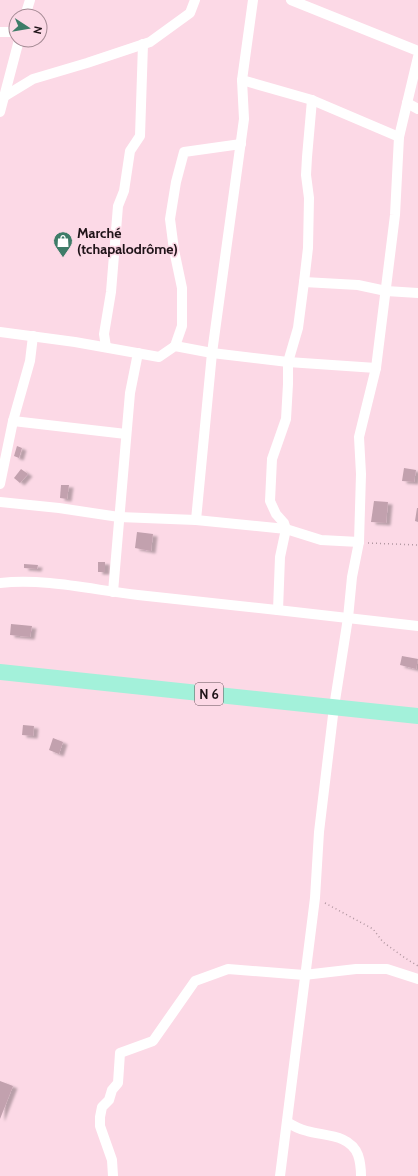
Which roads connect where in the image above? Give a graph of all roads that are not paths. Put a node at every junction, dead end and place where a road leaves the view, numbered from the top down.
1 (195, 0) edge
2 (253, 0) edge
3 (292, 0) edge
4 (143, 44) junction
5 (17, 48) edge
6 (418, 51) edge
7 (418, 57) edge
8 (242, 80) junction
9 (5, 96) junction
10 (312, 100) junction
11 (407, 103) junction
12 (418, 108) edge
13 (0, 112) edge
14 (399, 137) junction
15 (241, 144) junction
16 (304, 282) junction
17 (386, 291) junction
18 (418, 293) edge
19 (0, 332) edge
20 (33, 336) junction
21 (175, 346) junction
22 (106, 347) junction
23 (138, 353) junction
24 (212, 353) junction
25 (288, 362) junction
26 (376, 368) junction
27 (13, 422) junction
28 (126, 434) junction
29 (0, 484) edge
30 (0, 502) edge
31 (119, 517) junction
32 (196, 520) junction
33 (286, 529) junction
34 (359, 542) junction
35 (0, 583) edge
36 (113, 592) junction
37 (278, 610) junction
38 (348, 618) junction
39 (418, 626) edge
40 (0, 666) edge
41 (0, 672) edge
42 (334, 704) junction
43 (418, 706) edge
44 (418, 716) edge
45 (304, 975) junction
46 (418, 979) edge
47 (287, 1122) junction
48 (113, 1176) edge
49 (280, 1176) edge
50 (361, 1176) edge

1 - 4 street
2 - 8 street
3 - 6 street
4 - 9 street
4 - 22 street
5 - 9 street
7 - 11 street
8 - 10 street
8 - 15 street
9 - 13 street
10 - 14 street
10 - 16 street
11 - 12 street
11 - 14 street
14 - 17 street
15 - 21 street
15 - 24 street
16 - 17 street
16 - 25 street
17 - 18 street
17 - 26 street
19 - 20 street
20 - 22 street
20 - 27 street
21 - 23 street
21 - 24 street
22 - 23 street
23 - 28 street
24 - 25 street
24 - 32 street
25 - 26 street
25 - 33 street
26 - 34 street
27 - 28 street
27 - 29 street
28 - 31 street
30 - 31 street
31 - 32 street
31 - 36 street
32 - 33 street
33 - 34 street
33 - 37 street
34 - 38 street
35 - 36 street
36 - 37 street
37 - 38 street
38 - 39 street
38 - 42 street
40 - 42 main road, N 6
41 - 42 main road, N 6
42 - 43 main road, N 6
42 - 44 main road, N 6
42 - 45 street
45 - 46 street
45 - 47 street
45 - 48 street
47 - 49 street
47 - 50 street

